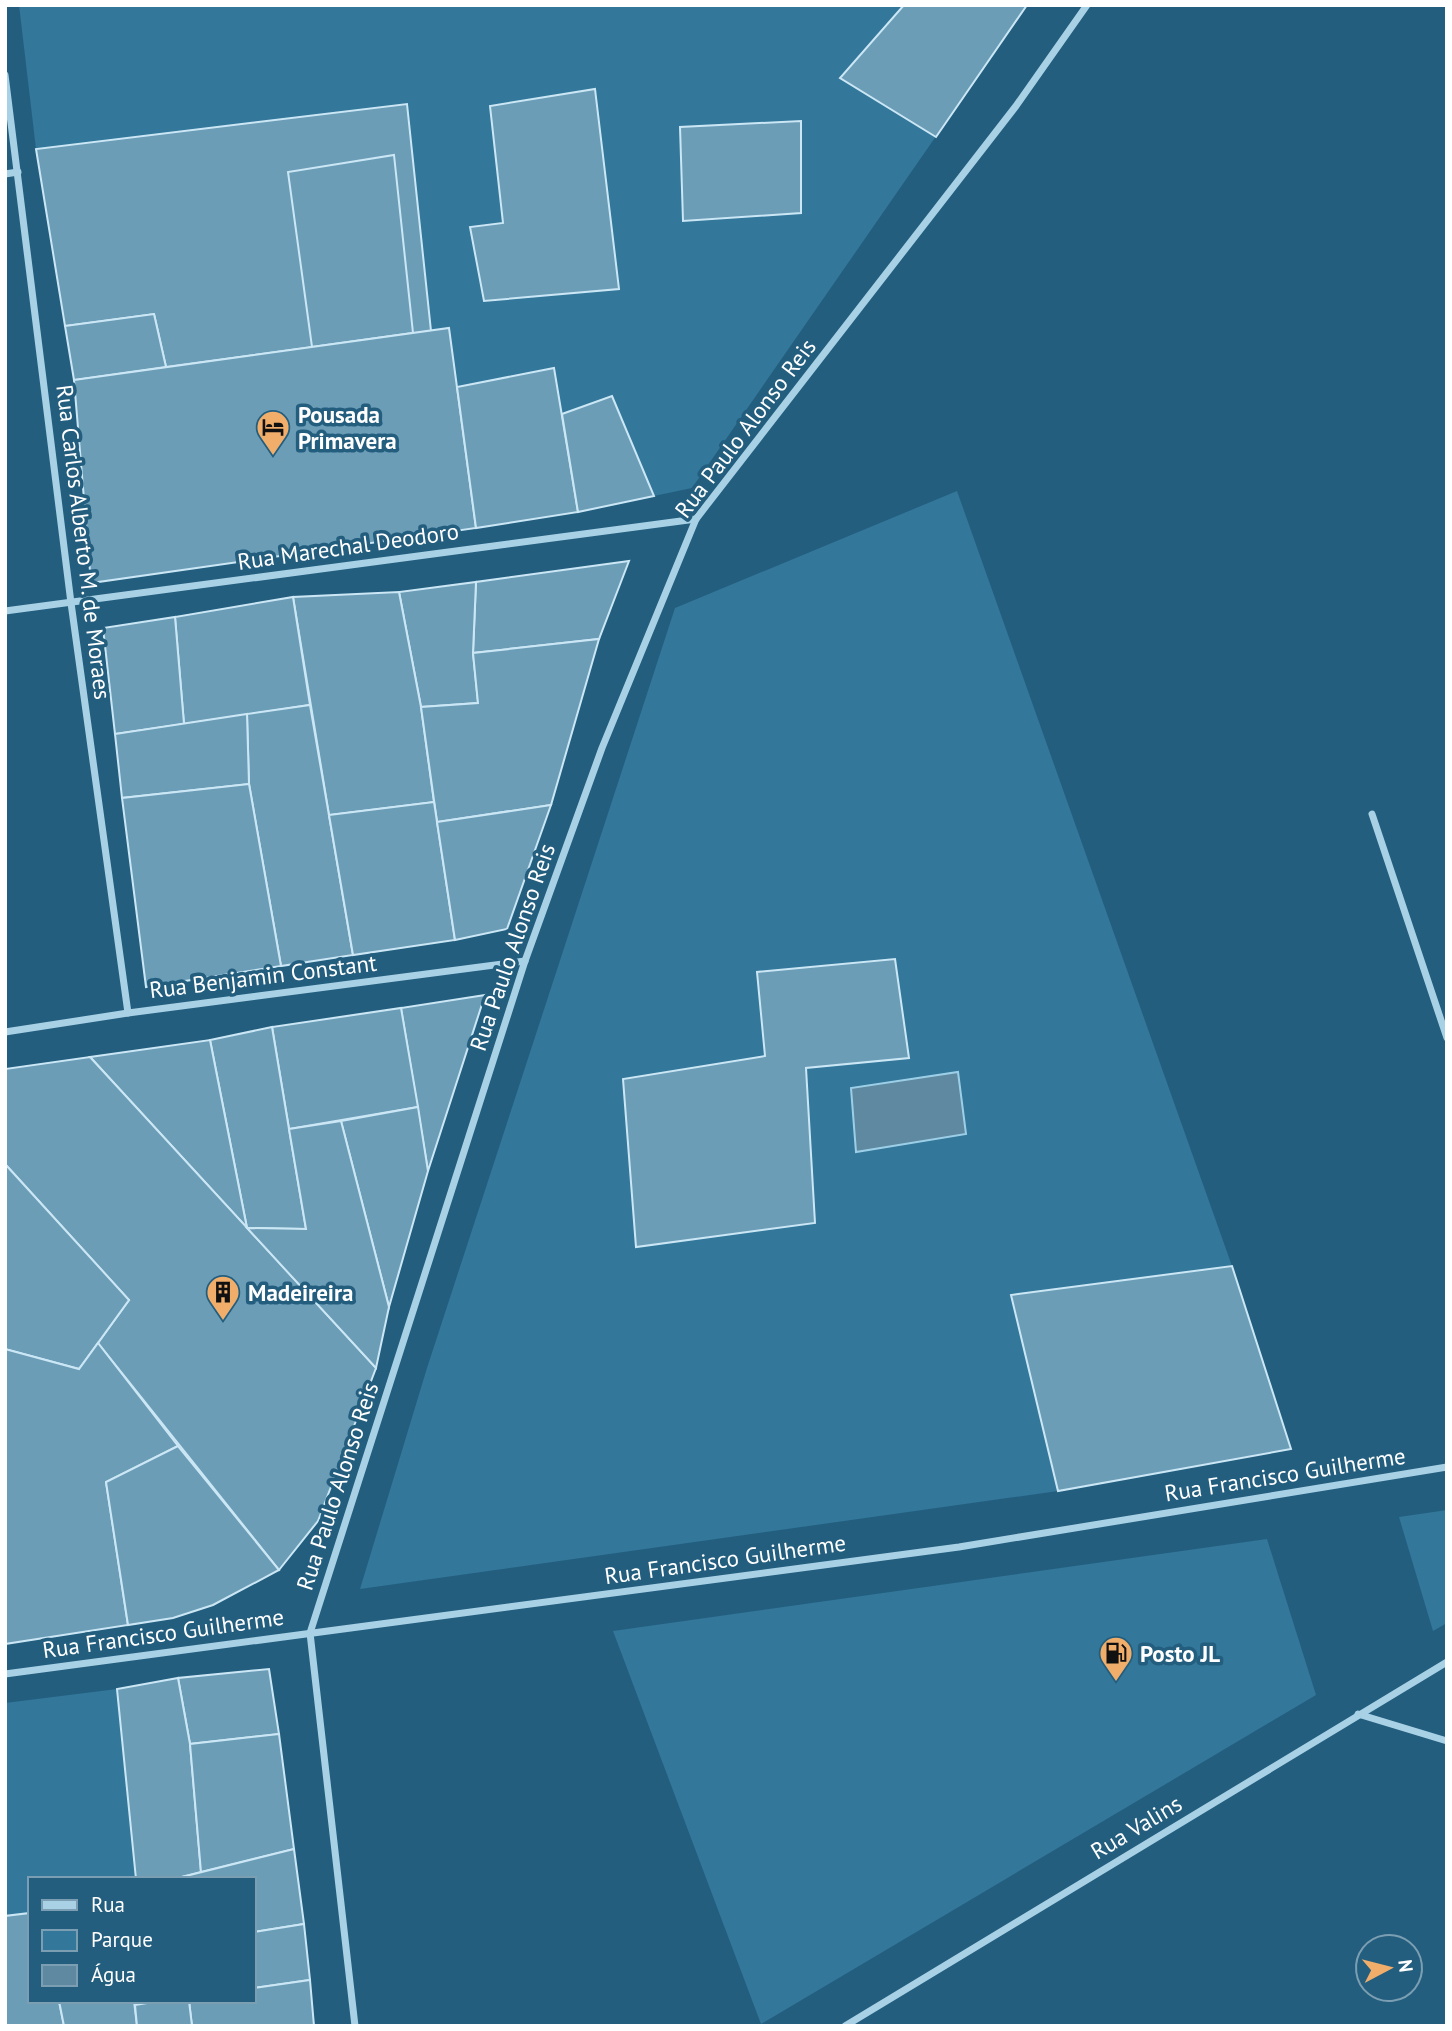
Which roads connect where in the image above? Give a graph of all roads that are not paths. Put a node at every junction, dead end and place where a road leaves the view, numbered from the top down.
1 (1087, 5) edge
2 (5, 75) edge
3 (18, 172) junction
4 (5, 174) edge
5 (696, 519) junction
6 (71, 603) junction
7 (5, 611) edge
8 (1372, 814) dead end
9 (525, 961) junction
10 (128, 1013) junction
11 (5, 1032) edge
12 (1447, 1038) edge
13 (1447, 1467) edge
14 (310, 1633) junction
15 (1447, 1662) edge
16 (5, 1674) edge
17 (1358, 1714) junction
18 (1447, 1741) edge
19 (355, 2026) edge
20 (845, 2026) edge

1 - 5 street, Rua Paulo Alonso Reis
2 - 3 street, Rua Carlos Alberto M. de Moraes
3 - 4 street
3 - 6 street, Rua Carlos Alberto M. de Moraes
5 - 6 street, Rua Marechal Deodoro
5 - 9 street, Rua Paulo Alonso Reis
6 - 7 street, Rua Marechal Deodoro
6 - 10 street, Rua Carlos Alberto M. de Moraes
8 - 12 street
9 - 10 street, Rua Benjamin Constant
9 - 14 street, Rua Paulo Alonso Reis
10 - 11 street, Rua Benjamin Constant
13 - 14 street, Rua Francisco Guilherme
14 - 16 street, Rua Francisco Guilherme
14 - 19 street, Rua Paulo Alonso Reis
15 - 17 street, Rua Valins
17 - 18 street
17 - 20 street, Rua Valins

